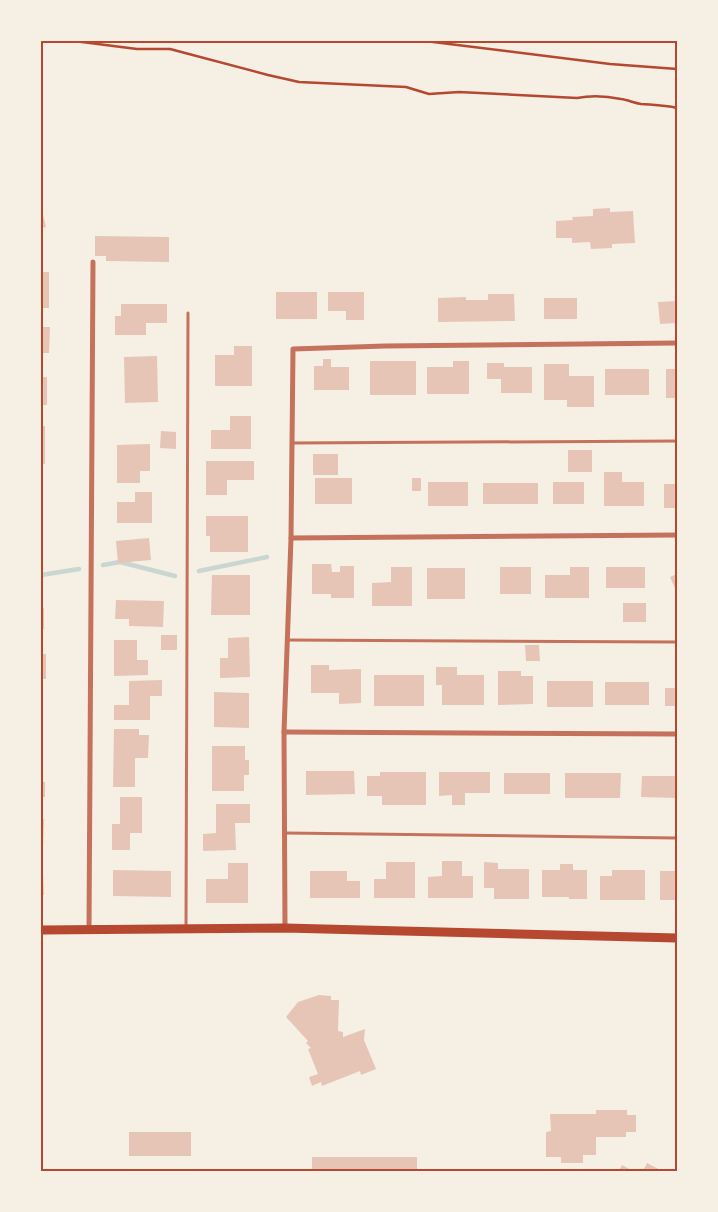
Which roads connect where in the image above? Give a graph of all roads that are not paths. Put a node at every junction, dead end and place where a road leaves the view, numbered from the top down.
1 (93, 262) dead end
2 (188, 313) dead end
3 (677, 343) edge
4 (677, 441) edge
5 (292, 443) junction
6 (677, 535) edge
7 (291, 538) junction
8 (287, 640) junction
9 (677, 642) edge
10 (284, 732) junction
11 (677, 734) edge
12 (284, 833) junction
13 (677, 838) edge
14 (285, 928) junction
15 (186, 929) junction
16 (41, 930) edge
17 (89, 930) junction
18 (677, 938) edge

1 - 17 street
2 - 15 lane
3 - 5 street
4 - 5 lane
5 - 7 street
6 - 7 street
7 - 8 street
8 - 9 lane
8 - 10 street
10 - 11 street
10 - 12 street
12 - 13 lane
12 - 14 street
14 - 15 main road
14 - 18 main road
15 - 17 main road
16 - 17 main road

